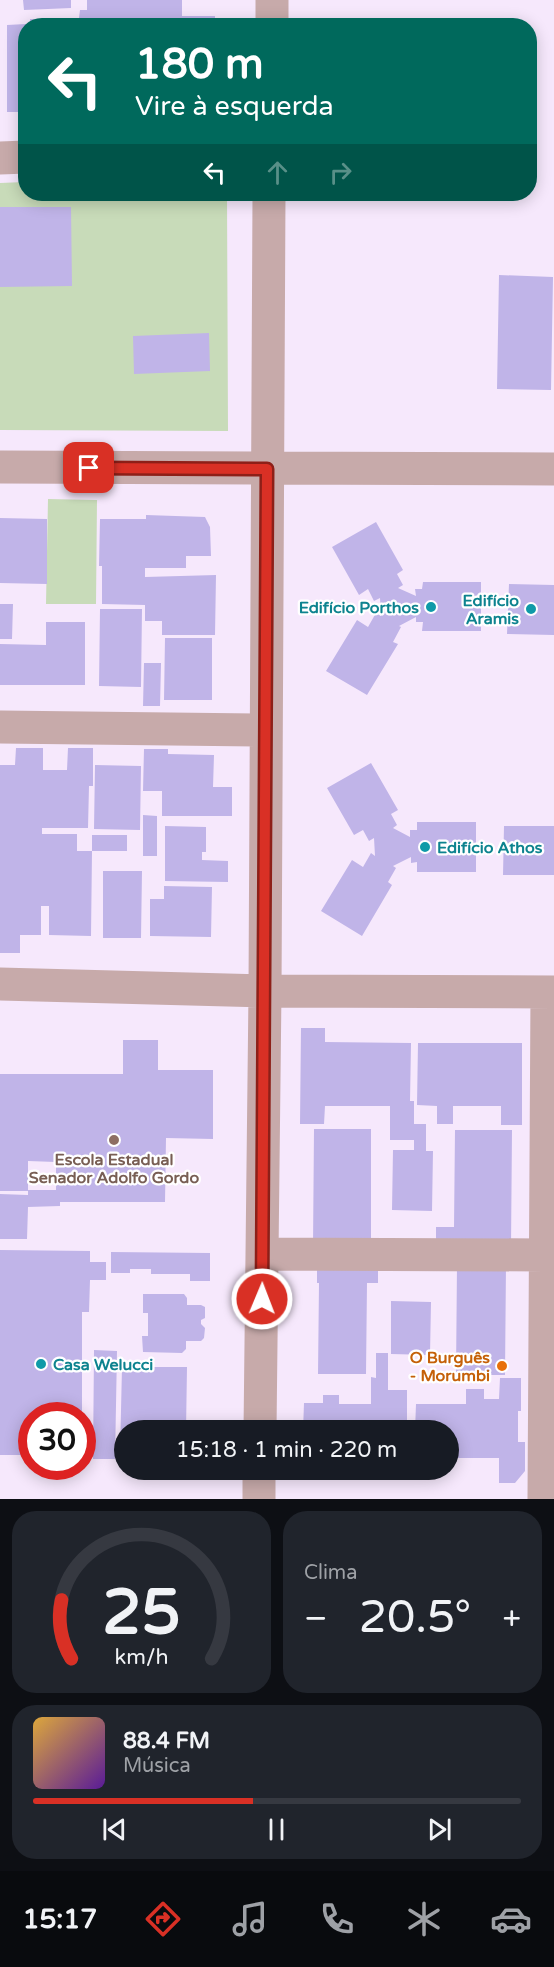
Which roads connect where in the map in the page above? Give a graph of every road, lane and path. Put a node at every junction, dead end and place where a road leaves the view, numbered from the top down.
1 (272, 0) edge
2 (272, 18) edge
3 (18, 157) edge
4 (0, 158) edge
5 (269, 201) edge
6 (0, 467) edge
7 (267, 469) junction
8 (554, 469) edge
9 (0, 728) edge
10 (265, 729) junction
11 (0, 984) edge
12 (265, 991) junction
13 (551, 992) edge
14 (262, 1254) junction
15 (545, 1255) junction
16 (260, 1420) edge
17 (259, 1480) edge
18 (259, 1499) edge
19 (544, 1499) edge

1 - 2 street
3 - 4 street
5 - 7 street
6 - 7 street
7 - 8 street
7 - 10 street
9 - 10 street
10 - 12 street
11 - 12 street
12 - 13 street
12 - 14 street
13 - 15 street
14 - 15 street
14 - 16 street
15 - 19 street
17 - 18 street

